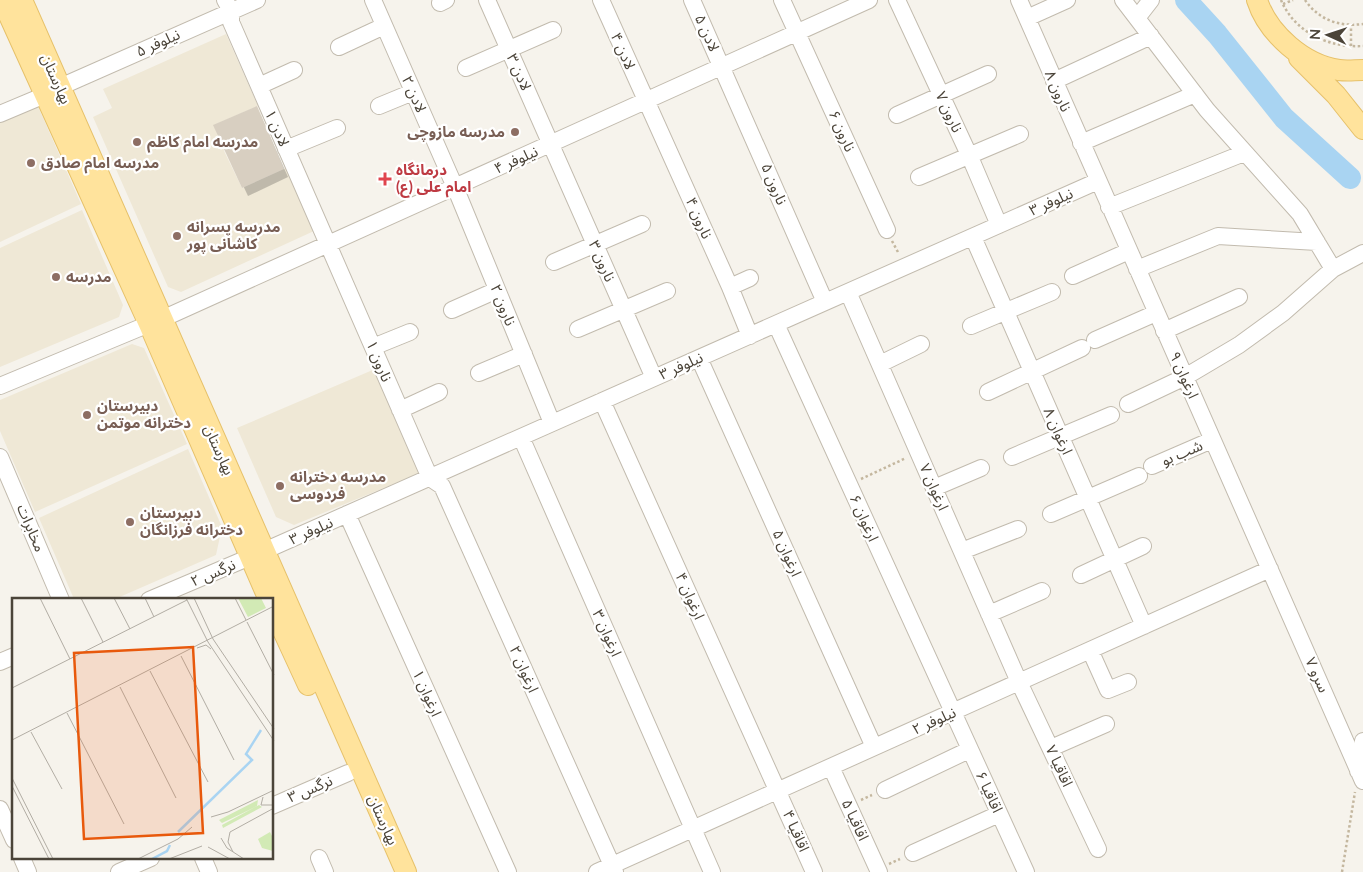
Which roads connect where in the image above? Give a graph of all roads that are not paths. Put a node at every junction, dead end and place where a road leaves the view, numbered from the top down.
1 (2, 0) edge
2 (22, 0) edge
3 (257, 0) edge
4 (373, 0) edge
5 (487, 0) edge
6 (601, 0) edge
7 (692, 0) edge
8 (782, 0) edge
9 (869, 0) edge
10 (896, 0) edge
11 (1019, 0) edge
12 (1067, 0) edge
13 (1123, 0) edge
14 (1256, 0) edge
15 (1150, 2) edge
16 (228, 6) edge
17 (1027, 18) junction
18 (1137, 18) junction
19 (384, 26) junction
20 (553, 30) dead end
21 (797, 33) junction
22 (1151, 36) junction
23 (1280, 39) junction
24 (339, 46) dead end
25 (509, 49) junction
26 (722, 66) junction
27 (466, 68) dead end
28 (294, 70) dead end
29 (1363, 70) edge
30 (988, 74) dead end
31 (1054, 81) junction
32 (259, 86) junction
33 (52, 91) junction
34 (413, 92) junction
35 (1194, 94) junction
36 (941, 95) junction
37 (645, 101) junction
38 (379, 106) dead end
39 (0, 114) edge
40 (897, 115) dead end
41 (337, 128) dead end
42 (1363, 130) edge
43 (1020, 134) dead end
44 (1081, 143) junction
45 (551, 144) junction
46 (286, 149) junction
47 (1244, 152) junction
48 (970, 156) junction
49 (919, 177) dead end
50 (1098, 181) junction
51 (455, 187) junction
52 (1109, 207) junction
53 (642, 224) dead end
54 (999, 225) junction
55 (887, 230) road end
56 (972, 237) junction
57 (1317, 242) junction
58 (328, 244) junction
59 (595, 244) junction
60 (1129, 251) junction
61 (1363, 254) edge
62 (554, 262) dead end
63 (1333, 269) junction
64 (1137, 270) junction
65 (1073, 276) dead end
66 (750, 278) dead end
67 (730, 286) junction
68 (497, 290) junction
69 (667, 291) dead end
70 (848, 292) junction
71 (1052, 292) dead end
72 (1239, 297) dead end
73 (825, 302) junction
74 (452, 310) dead end
75 (624, 310) junction
76 (1005, 311) junction
77 (1156, 313) junction
78 (156, 322) junction
79 (776, 324) junction
80 (971, 326) dead end
81 (578, 329) dead end
82 (1164, 331) junction
83 (410, 332) dead end
84 (750, 336) junction
85 (921, 344) dead end
86 (373, 347) junction
87 (524, 354) junction
88 (699, 358) junction
89 (880, 364) junction
90 (1032, 372) junction
91 (480, 373) dead end
92 (1185, 377) junction
93 (654, 378) junction
94 (0, 386) edge
95 (439, 392) dead end
96 (988, 392) dead end
97 (602, 401) junction
98 (1128, 404) dead end
99 (400, 410) junction
100 (1111, 415) dead end
101 (552, 423) junction
102 (1060, 436) junction
103 (521, 437) junction
104 (1212, 440) junction
105 (0, 457) edge
106 (1012, 457) dead end
107 (981, 468) dead end
108 (430, 478) junction
109 (934, 488) junction
110 (1088, 496) junction
111 (347, 514) junction
112 (1051, 514) dead end
113 (1018, 529) dead end
114 (1143, 546) dead end
115 (962, 551) junction
116 (257, 554) junction
117 (1114, 559) junction
118 (1270, 570) junction
119 (1081, 574) dead end
120 (1042, 591) dead end
121 (60, 598) edge
122 (154, 598) edge
123 (268, 598) edge
124 (274, 611) edge
125 (989, 614) junction
126 (1144, 626) junction
127 (1090, 650) junction
128 (12, 657) edge
129 (0, 662) edge
130 (1019, 682) junction
131 (1128, 682) dead end
132 (952, 712) junction
133 (1106, 724) dead end
134 (1363, 741) edge
135 (874, 747) junction
136 (1051, 748) junction
137 (969, 750) junction
138 (831, 767) junction
139 (348, 773) junction
140 (1362, 774) edge
141 (885, 790) road end
142 (777, 791) junction
143 (274, 805) edge
144 (0, 809) edge
145 (999, 814) junction
146 (693, 829) junction
147 (12, 836) edge
148 (1098, 849) dead end
149 (913, 853) road end
150 (23, 860) edge
151 (146, 860) edge
152 (204, 860) edge
153 (608, 870) edge
154 (878, 870) edge
155 (28, 872) edge
156 (119, 872) edge
157 (209, 872) edge
158 (393, 872) edge
159 (406, 872) edge
160 (508, 872) edge
161 (712, 872) edge
162 (814, 872) edge
163 (1025, 872) edge

1 - 33 main road, بهارستان
2 - 33 main road, بهارستان
3 - 16 street, نیلوفر ۵
4 - 19 street, لادن ۲
5 - 25 street, لادن ۳
6 - 37 street, لادن ۴
7 - 26 street, لادن ۵
8 - 21 street, نارون ۶
9 - 21 street, نیلوفر ۴
10 - 36 street, نارون ۷
11 - 17 street, نارون ۸
12 - 17 street
13 - 18 street
14 - 23 main road
15 - 18 street
16 - 32 street, لادن ۱
16 - 33 street, نیلوفر ۵
17 - 31 street, نارون ۸
18 - 22 street
19 - 24 street
19 - 34 street, لادن ۲
20 - 25 street
21 - 26 street, نیلوفر ۴
21 - 55 street, نارون ۶
22 - 31 street
22 - 35 street
23 - 29 main road
23 - 42 main road
25 - 27 street
25 - 45 street, لادن ۳
26 - 37 street, نیلوفر ۴
26 - 73 street, نارون ۵
28 - 32 street
30 - 36 street
31 - 44 street, نارون ۸
32 - 46 street, لادن ۱
33 - 39 street, نیلوفر ۵
33 - 78 main road, بهارستان
34 - 38 street
34 - 51 street, لادن ۲
35 - 44 street
35 - 47 street
36 - 40 street
36 - 48 street, نارون ۷
37 - 45 street, نیلوفر ۴
37 - 67 street, نارون ۴
41 - 46 street
43 - 48 street
44 - 50 street, نارون ۸
45 - 51 street, نیلوفر ۴
45 - 59 street, نارون ۳
46 - 58 street, لادن ۱
47 - 52 street
47 - 57 street
48 - 49 street
48 - 54 street, نارون ۷
50 - 52 street, ارغوان ۹
50 - 54 street, نیلوفر ۳
51 - 58 street, نیلوفر ۴
51 - 68 street, نارون ۲
52 - 60 street, ارغوان ۹
53 - 59 street
54 - 56 street, نیلوفر ۳
56 - 70 street, نیلوفر ۳
56 - 76 street, ارغوان ۸
57 - 63 street
57 - 64 street
58 - 78 street, نیلوفر ۴
58 - 86 street, نارون ۱
59 - 62 street
59 - 75 street, نارون ۳
60 - 64 street, ارغوان ۹
60 - 65 street
61 - 63 street
63 - 92 street
64 - 77 street, ارغوان ۹
66 - 67 street
67 - 84 street, نارون ۴
68 - 74 street
68 - 87 street, نارون ۲
69 - 75 street
70 - 73 street, نیلوفر ۳
70 - 89 street, ارغوان ۷
71 - 76 street
72 - 82 street
73 - 79 street, نیلوفر ۳
75 - 81 street
75 - 93 street, نارون ۳
76 - 80 street
76 - 90 street, ارغوان ۸
77 - 82 street, ارغوان ۹
77 - 90 street
78 - 94 street, نیلوفر ۴
78 - 116 main road, بهارستان
79 - 84 street, نیلوفر ۳
79 - 132 street, ارغوان ۶
82 - 92 street, ارغوان ۹
83 - 86 street
84 - 88 street, نیلوفر ۳
85 - 89 street
86 - 99 street, نارون ۱
87 - 91 street
87 - 101 street, نارون ۲
88 - 93 street, نیلوفر ۳
88 - 135 street, ارغوان ۵
89 - 109 street, ارغوان ۷
90 - 96 street
90 - 102 street, ارغوان ۸
92 - 98 street
92 - 104 street, ارغوان ۹
93 - 97 street, نیلوفر ۳
95 - 99 street
97 - 101 street, نیلوفر ۳
97 - 142 street, ارغوان ۴
99 - 108 street, نارون ۱
100 - 102 street
101 - 103 street, نیلوفر ۳
102 - 106 street
102 - 110 street, ارغوان ۸
103 - 108 street, نیلوفر ۳
103 - 146 street, ارغوان ۳
104 - 110 street, شب بو
104 - 118 street, ارغوان ۹
105 - 121 street, مخابرات
107 - 109 street
108 - 111 street, نیلوفر ۳
108 - 153 street, ارغوان ۲
109 - 115 street, ارغوان ۷
110 - 112 street, شب بو
110 - 117 street, ارغوان ۸
111 - 116 street, نیلوفر ۳
111 - 160 street, ارغوان ۱
113 - 115 street
114 - 117 street
115 - 125 street, ارغوان ۷
116 - 122 street, نرگس ۲
116 - 123 main road, بهارستان
116 - 159 main road, بهارستان
117 - 119 street
117 - 126 street, ارغوان ۸
118 - 126 street, نیلوفر ۲
118 - 140 street, سرو ۷
120 - 125 street
124 - 139 main road, بهارستان
125 - 130 street, ارغوان ۷
126 - 127 street, نیلوفر ۲
127 - 130 street, نیلوفر ۲
127 - 131 street
128 - 129 street
130 - 132 street, نیلوفر ۲
130 - 136 street, اقاقیا ۷
132 - 135 street, نیلوفر ۲
132 - 137 street, اقاقیا ۶
133 - 136 street
134 - 140 street
135 - 138 street, نیلوفر ۲
136 - 148 street, اقاقیا ۷
137 - 141 street
137 - 145 street, اقاقیا ۶
138 - 142 street, نیلوفر ۲
138 - 154 street, اقاقیا ۵
139 - 143 street, نرگس ۳
139 - 158 main road, بهارستان
142 - 146 street, نیلوفر ۲
142 - 162 street, اقاقیا ۴
144 - 147 street
145 - 149 street
145 - 163 street, اقاقیا ۶
146 - 153 street, نیلوفر ۲
146 - 161 street, ارغوان ۳
150 - 155 street
151 - 156 street
152 - 157 street

